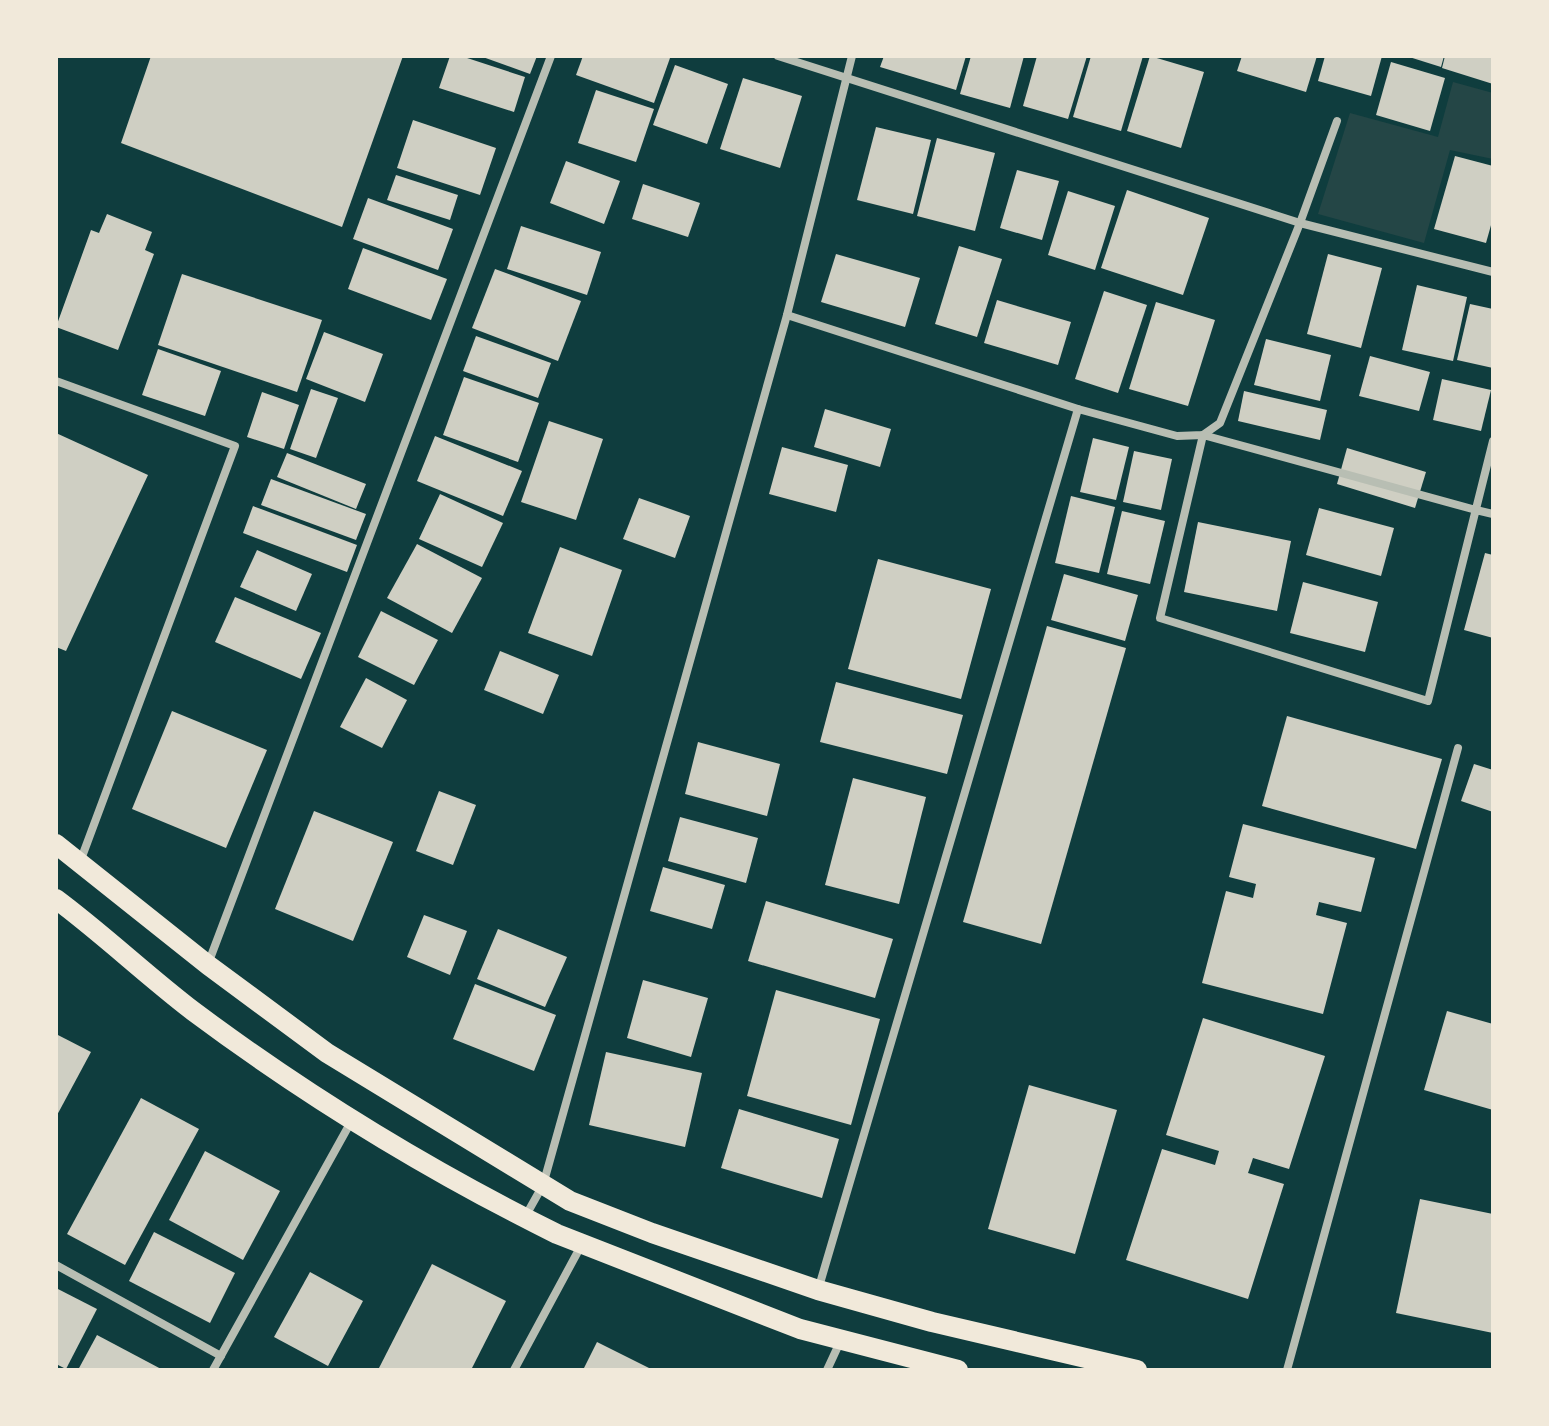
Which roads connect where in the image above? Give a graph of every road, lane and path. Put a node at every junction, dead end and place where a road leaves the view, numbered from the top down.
1 (551, 56) edge
2 (778, 56) edge
3 (852, 56) edge
4 (846, 80) junction
5 (1337, 121) dead end
6 (1300, 223) junction
7 (1493, 272) edge
8 (787, 315) junction
9 (56, 381) edge
10 (1078, 409) junction
11 (1203, 435) junction
12 (1493, 441) edge
13 (1476, 510) junction
14 (1493, 514) edge
15 (1458, 748) dead end
16 (56, 844) edge
17 (79, 863) junction
18 (56, 899) edge
19 (208, 965) junction
20 (352, 1120) junction
21 (543, 1185) junction
22 (525, 1218) junction
23 (583, 1243) junction
24 (56, 1265) edge
25 (818, 1290) junction
26 (841, 1340) junction
27 (221, 1356) junction
28 (213, 1370) edge
29 (514, 1370) edge
30 (827, 1370) edge
31 (958, 1370) edge
32 (1137, 1370) edge
33 (1287, 1370) edge

1 - 19 street
2 - 4 street
3 - 4 street
4 - 6 street
4 - 8 street
5 - 6 street
6 - 7 street
6 - 11 street
8 - 10 street
8 - 21 street
9 - 17 street
10 - 11 street
10 - 25 street
11 - 13 street
11 - 13 street
12 - 13 street
13 - 14 street
15 - 33 street
16 - 17 main road
17 - 19 main road
18 - 20 main road
19 - 21 main road
20 - 22 main road
20 - 27 street
21 - 22 street
21 - 25 main road
22 - 23 main road
23 - 26 main road
23 - 29 street
24 - 27 street
25 - 32 main road
26 - 30 street
26 - 31 main road
27 - 28 street

